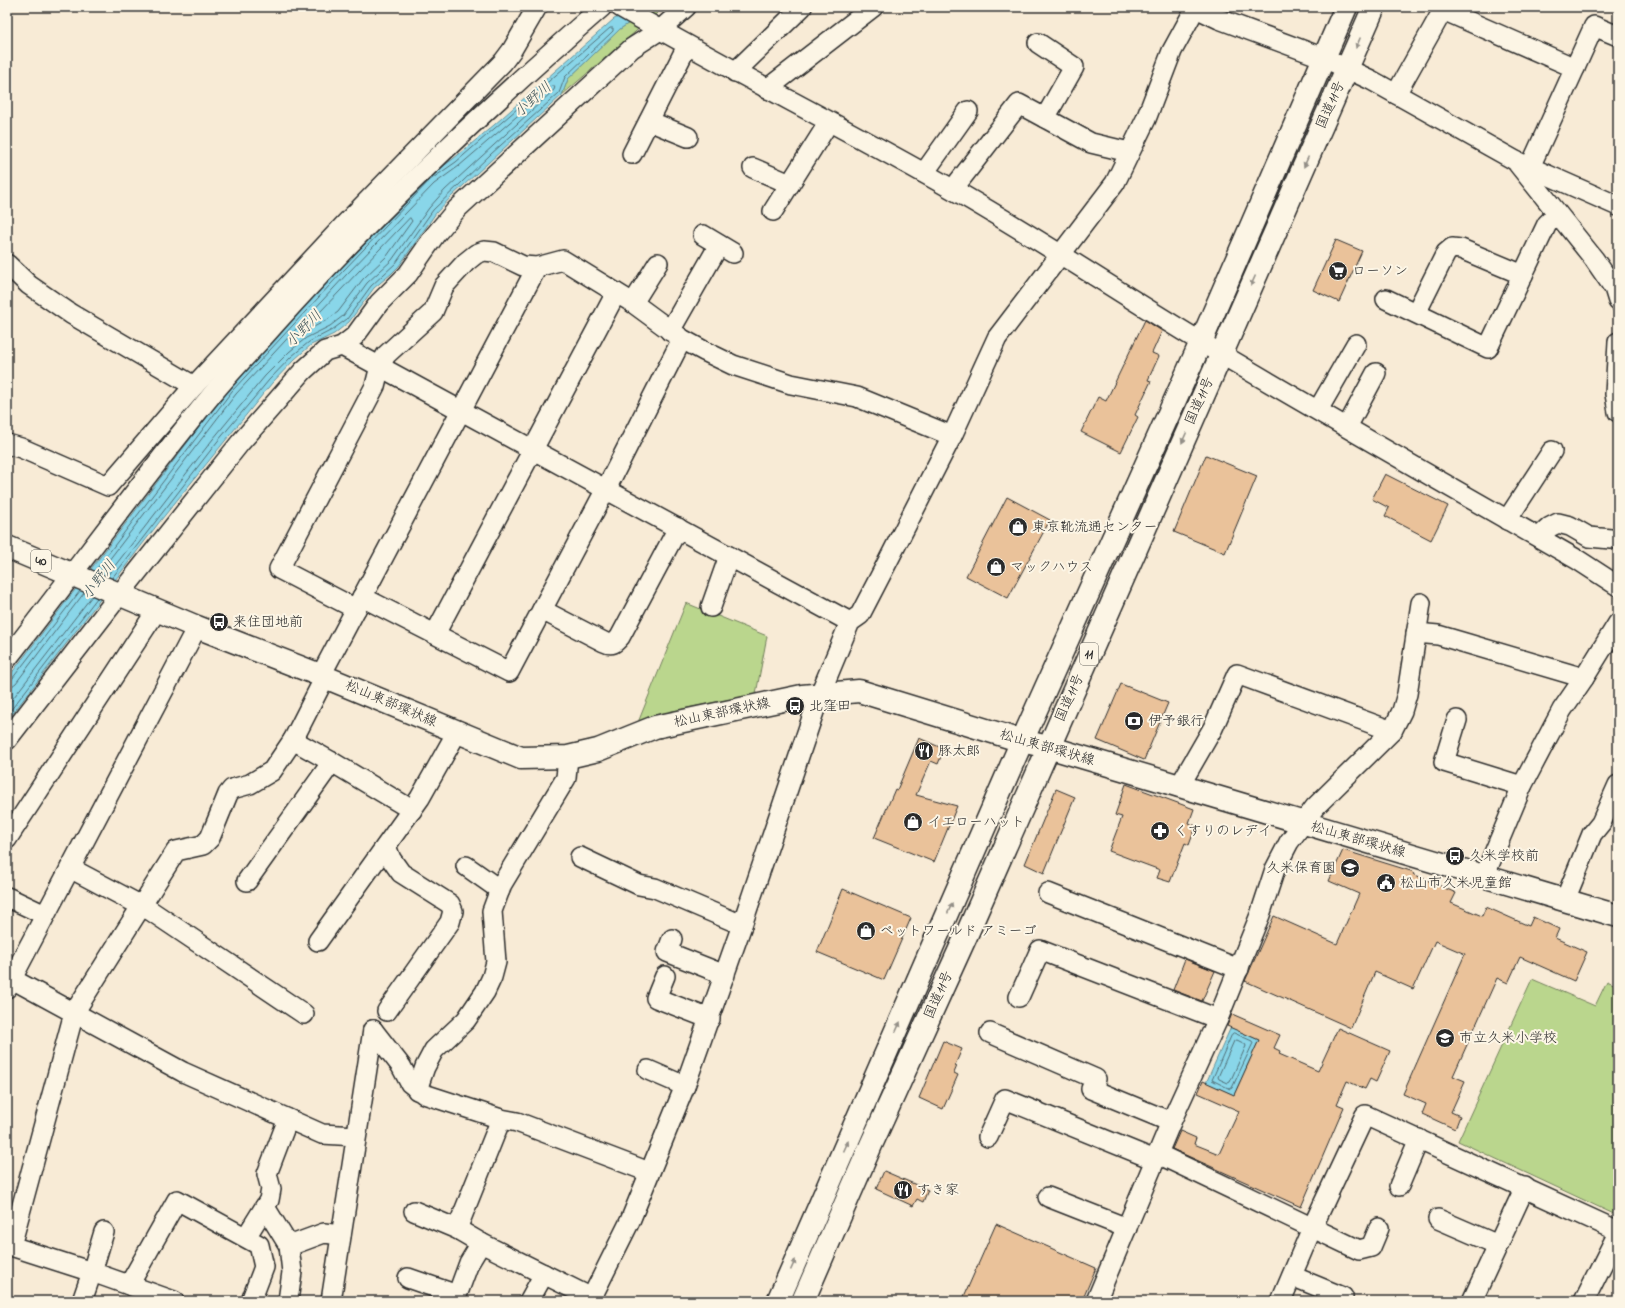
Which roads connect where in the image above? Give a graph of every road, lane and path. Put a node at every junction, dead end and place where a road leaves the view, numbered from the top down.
1 (537, 7) edge
2 (602, 7) edge
3 (620, 7) edge
4 (686, 7) edge
5 (802, 7) edge
6 (873, 7) edge
7 (1195, 7) edge
8 (1346, 7) edge
9 (1374, 7) edge
10 (657, 29) junction
11 (1618, 36) edge
12 (1049, 45) dead end
13 (687, 46) junction
14 (1324, 58) junction
15 (1575, 68) junction
16 (1347, 69) junction
17 (735, 72) junction
18 (767, 89) junction
19 (1396, 94) junction
20 (968, 111) dead end
21 (1045, 118) junction
22 (649, 121) junction
23 (829, 122) junction
24 (688, 137) dead end
25 (1130, 152) junction
26 (632, 154) dead end
27 (1523, 164) junction
28 (753, 168) dead end
29 (924, 173) junction
30 (790, 184) junction
31 (953, 189) junction
32 (1618, 206) edge
33 (773, 211) dead end
34 (1557, 214) junction
35 (703, 235) dead end
36 (1060, 253) junction
37 (658, 263) dead end
38 (7, 264) edge
39 (537, 268) junction
40 (1523, 275) junction
41 (1617, 292) edge
42 (616, 293) junction
43 (1386, 299) dead end
44 (633, 303) junction
45 (1416, 313) junction
46 (676, 335) junction
47 (1201, 342) junction
48 (1618, 342) edge
49 (1356, 344) dead end
50 (342, 346) junction
51 (1220, 354) junction
52 (380, 366) junction
53 (1376, 373) dead end
54 (194, 386) junction
55 (461, 410) junction
56 (1318, 410) junction
57 (1618, 412) edge
58 (1347, 427) junction
59 (952, 436) junction
60 (7, 444) edge
61 (533, 450) junction
62 (1552, 451) dead end
63 (606, 489) junction
64 (1507, 520) junction
65 (678, 528) junction
66 (1539, 537) junction
67 (1611, 539) dead end
68 (7, 547) edge
69 (730, 556) junction
70 (74, 575) junction
71 (1618, 586) edge
72 (117, 593) junction
73 (359, 603) junction
74 (1421, 603) dead end
75 (711, 608) dead end
76 (157, 610) junction
77 (542, 610) junction
78 (850, 622) junction
79 (1618, 623) edge
80 (197, 627) junction
81 (1416, 633) junction
82 (435, 634) junction
83 (7, 659) edge
84 (323, 676) junction
85 (1584, 678) junction
86 (820, 694) junction
87 (1457, 720) dead end
88 (1392, 731) junction
89 (456, 732) junction
90 (7, 740) edge
91 (293, 740) junction
92 (1022, 741) junction
93 (1048, 747) junction
94 (568, 757) junction
95 (332, 762) junction
96 (1618, 785) edge
97 (1522, 786) junction
98 (1179, 787) junction
99 (412, 810) junction
100 (1302, 823) junction
101 (7, 839) edge
102 (386, 846) junction
103 (580, 857) dead end
104 (466, 866) dead end
105 (70, 868) junction
106 (1484, 877) junction
107 (247, 881) dead end
108 (500, 890) junction
109 (1048, 892) dead end
110 (7, 897) edge
111 (1565, 900) junction
112 (141, 906) junction
113 (45, 915) junction
114 (1618, 916) edge
115 (742, 925) junction
116 (672, 939) dead end
117 (318, 940) dead end
118 (1239, 969) junction
119 (725, 975) junction
120 (665, 976) dead end
121 (9, 983) edge
122 (1019, 997) dead end
123 (386, 1011) dead end
124 (74, 1012) junction
125 (304, 1014) dead end
126 (710, 1019) junction
127 (1218, 1019) junction
128 (990, 1033) dead end
129 (648, 1070) dead end
130 (685, 1086) junction
131 (418, 1090) junction
132 (288, 1118) junction
133 (502, 1119) junction
134 (1171, 1122) junction
135 (356, 1136) junction
136 (988, 1137) dead end
137 (1419, 1138) junction
138 (1156, 1157) junction
139 (649, 1172) junction
140 (1399, 1186) dead end
141 (1525, 1187) junction
142 (1048, 1197) dead end
143 (265, 1206) junction
144 (414, 1211) dead end
145 (1438, 1219) dead end
146 (1126, 1228) junction
147 (1312, 1228) junction
148 (1379, 1228) dead end
149 (457, 1229) junction
150 (104, 1232) dead end
151 (1618, 1232) edge
152 (341, 1234) junction
153 (246, 1237) junction
154 (481, 1243) junction
155 (1498, 1245) junction
156 (9, 1246) edge
157 (289, 1246) junction
158 (92, 1272) junction
159 (544, 1274) junction
160 (1292, 1276) junction
161 (408, 1278) dead end
162 (129, 1286) junction
163 (1343, 1297) dead end
164 (456, 1298) edge
165 (592, 1300) edge
166 (82, 1301) edge
167 (174, 1301) edge
168 (251, 1301) edge
169 (288, 1301) edge
170 (331, 1301) edge
171 (529, 1301) edge
172 (778, 1301) edge
173 (803, 1301) edge
174 (1096, 1301) edge
175 (1281, 1301) edge
176 (1472, 1301) edge
177 (1584, 1301) edge

1 - 54 street
2 - 70 street
3 - 10 street
4 - 10 street
5 - 17 street
6 - 18 street
7 - 14 street
7 - 25 street
8 - 14 main road, 国道11号 / 11
9 -> 16 main road, 国道11号 / 11
10 - 13 street
10 - 50 street
11 - 15 street
12 - 21 street
13 - 17 street
13 - 22 street
14 - 16 street
14 - 47 main road, 国道11号 / 11
15 - 19 street
15 - 27 street
16 - 19 street
16 -> 51 main road, 国道11号 / 11
17 - 18 street
18 - 23 street
19 - 27 street
20 - 29 street
21 - 25 street
21 - 31 street
22 - 24 street
22 - 26 street
23 - 29 street
23 - 30 street
25 - 36 street
27 - 32 street
27 - 34 street
28 - 30 street
29 - 31 street
30 - 33 street
31 - 36 street
34 - 40 street
34 - 41 street
35 - 46 street
36 - 47 street
36 - 59 street
37 - 44 street
38 - 54 street
39 - 42 street
39 - 52 street
39 - 55 street
40 - 45 street
40 - 45 street
42 - 44 street
42 - 61 street
43 - 45 street
44 - 46 street
46 - 59 street
46 - 63 street
47 - 51 street
47 - 92 main road, 国道11号 / 11
48 - 57 street
49 - 56 street
50 - 52 street
50 - 72 street
51 - 56 street
51 -> 93 main road, 国道11号 / 11
52 - 55 street
52 - 73 street
53 - 58 street
54 - 60 street
55 - 61 street
55 - 73 street
56 - 58 street
58 - 64 street
59 - 78 street
61 - 63 street
61 - 82 street
62 - 64 street
63 - 65 street
63 - 77 street
64 - 66 street
65 - 69 street
65 - 77 street
66 - 67 street
66 - 71 street
68 - 70 main road, 松山東部環状線 / 40
69 - 75 street
69 - 78 street
70 - 72 main road, 松山東部環状線 / 40
70 - 83 street
72 - 76 main road, 松山東部環状線 / 40
72 - 90 street
73 - 82 street
73 - 84 street
74 - 81 street
76 - 80 main road, 松山東部環状線 / 40
76 - 101 street
77 - 82 street
78 - 86 street
79 - 85 street
80 - 84 main road, 松山東部環状線 / 40
80 - 105 street
81 - 85 street
81 - 88 street
84 - 89 main road, 松山東部環状線 / 40
84 - 91 street
85 - 97 street
86 - 92 main road, 松山東部環状線 / 40
86 - 94 main road, 松山東部環状線 / 40
86 - 115 street
87 - 97 street
88 - 98 street
88 - 100 street
89 - 94 main road, 松山東部環状線 / 40
89 - 99 street
91 - 95 street
91 - 112 street
92 - 93 main road, 松山東部環状線 / 40
172 -> 92 main road, 国道11号 / 11
93 - 98 main road, 松山東部環状線 / 40
93 - 173 main road, 国道11号 / 11
94 - 108 street
95 - 99 street
95 - 107 street
96 - 111 street
97 - 106 street
98 - 100 main road, 松山東部環状線 / 40
99 - 102 street
100 - 106 main road, 松山東部環状線 / 40
100 - 118 street
102 - 117 street
102 - 123 street
103 - 115 street
104 - 108 street
105 - 112 street
105 - 113 street
106 - 111 main road, 松山東部環状線 / 40
108 - 131 street
109 - 118 street
110 - 113 street
111 - 114 main road, 松山東部環状線 / 40
112 - 124 street
112 - 125 street
113 - 121 street
115 - 119 street
116 - 119 street
118 - 127 street
119 - 126 street
120 - 126 street
121 - 124 street
122 - 127 street
124 - 132 street
124 - 156 street
126 - 130 street
127 - 134 street
128 - 134 street
129 - 130 street
130 - 139 street
131 - 133 street
131 - 135 street
132 - 135 street
132 - 143 street
133 - 139 street
133 - 149 street
134 - 138 street
135 - 152 street
136 - 138 street
137 - 140 street
137 - 141 street
137 - 147 street
138 - 146 street
138 - 147 street
139 - 165 street
141 - 151 street
141 - 155 street
142 - 146 street
143 - 153 street
143 - 157 street
144 - 149 street
145 - 155 street
146 - 174 street
147 - 148 street
147 - 160 street
149 - 154 street
150 - 158 street
151 - 177 street
152 - 157 street
152 - 170 street
153 - 162 street
153 - 168 street
154 - 159 street
154 - 164 street
155 - 176 street
156 - 158 street
157 - 169 street
158 - 162 street
158 - 166 street
159 - 165 street
159 - 171 street
160 - 163 street
160 - 175 street
161 - 164 street
162 - 167 street

